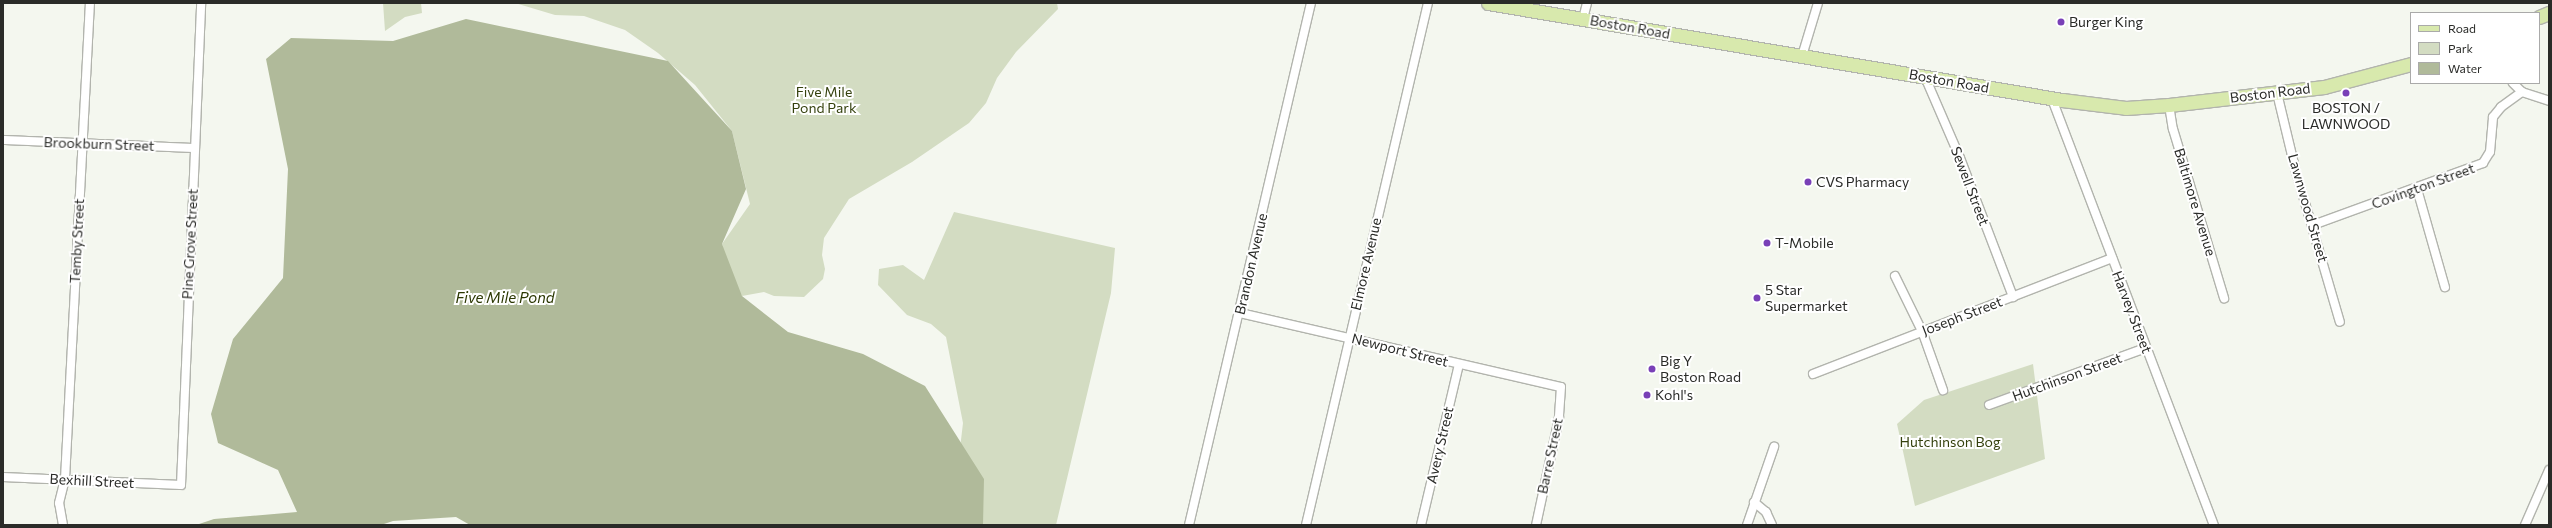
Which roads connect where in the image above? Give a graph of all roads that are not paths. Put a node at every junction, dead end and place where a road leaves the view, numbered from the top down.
1 (90, 3) edge
2 (202, 3) edge
3 (1311, 3) edge
4 (1428, 3) edge
5 (1488, 3) edge
6 (1587, 3) edge
7 (1818, 3) edge
8 (1583, 19) junction
9 (1802, 56) junction
10 (2410, 64) edge
11 (1925, 77) junction
12 (2514, 84) edge
13 (2277, 92) junction
14 (2522, 92) junction
15 (2052, 99) junction
16 (2549, 101) edge
17 (2169, 105) junction
18 (3, 140) edge
19 (82, 143) junction
20 (195, 148) junction
21 (2417, 189) junction
22 (2313, 225) junction
23 (2112, 258) junction
24 (1895, 276) dead end
25 (2445, 287) dead end
26 (2013, 297) junction
27 (2224, 298) dead end
28 (1240, 313) junction
29 (2340, 322) dead end
30 (1922, 331) junction
31 (1349, 337) junction
32 (2146, 348) junction
33 (1459, 364) junction
34 (1813, 374) dead end
35 (1561, 387) joint
36 (1943, 390) dead end
37 (1989, 405) dead end
38 (1774, 448) dead end
39 (2549, 470) edge
40 (3, 477) edge
41 (65, 479) junction
42 (181, 485) joint
43 (1754, 502) junction
44 (63, 525) edge
45 (1189, 525) edge
46 (1306, 525) edge
47 (1421, 525) edge
48 (1536, 525) edge
49 (1747, 525) edge
50 (1772, 525) edge
51 (2214, 525) edge
52 (2525, 525) edge

1 - 19 street, Temby Street
2 - 20 street, Pine Grove Street
3 - 28 street, Brandon Avenue
4 - 31 street, Elmore Avenue
5 - 8 main road, Boston Road
6 - 8 street
7 - 9 street
8 - 9 main road, Boston Road
9 - 11 main road, Boston Road
10 - 13 main road, Boston Road
11 - 15 main road, Boston Road
11 - 26 street, Sewell Street
12 - 14 street
13 - 17 main road, Boston Road
13 - 22 street, Lawnwood Street
14 - 16 street
14 - 21 street, Covington Street
15 - 17 main road, Boston Road
15 - 23 street, Harvey Street
17 - 27 street, Baltimore Avenue
18 - 19 street, Brookburn Street
19 - 20 street, Brookburn Street
19 - 41 street, Temby Street
20 - 42 street, Pine Grove Street
21 - 22 street, Covington Street
21 - 25 street
22 - 29 street, Lawnwood Street
23 - 26 street, Joseph Street
23 - 32 street, Harvey Street
24 - 30 street
26 - 30 street, Joseph Street
28 - 31 street, Newport Street
28 - 45 street, Brandon Avenue
30 - 34 street, Joseph Street
30 - 36 street
31 - 33 street, Newport Street
31 - 46 street, Elmore Avenue
32 - 37 street, Hutchinson Street
32 - 51 street, Harvey Street
33 - 35 street, Newport Street
33 - 47 street, Avery Street
35 - 48 street, Barre Street
38 - 43 street
39 - 52 street
40 - 41 street, Bexhill Street
41 - 42 street, Bexhill Street
41 - 44 street, Temby Street
43 - 49 street
43 - 50 street

